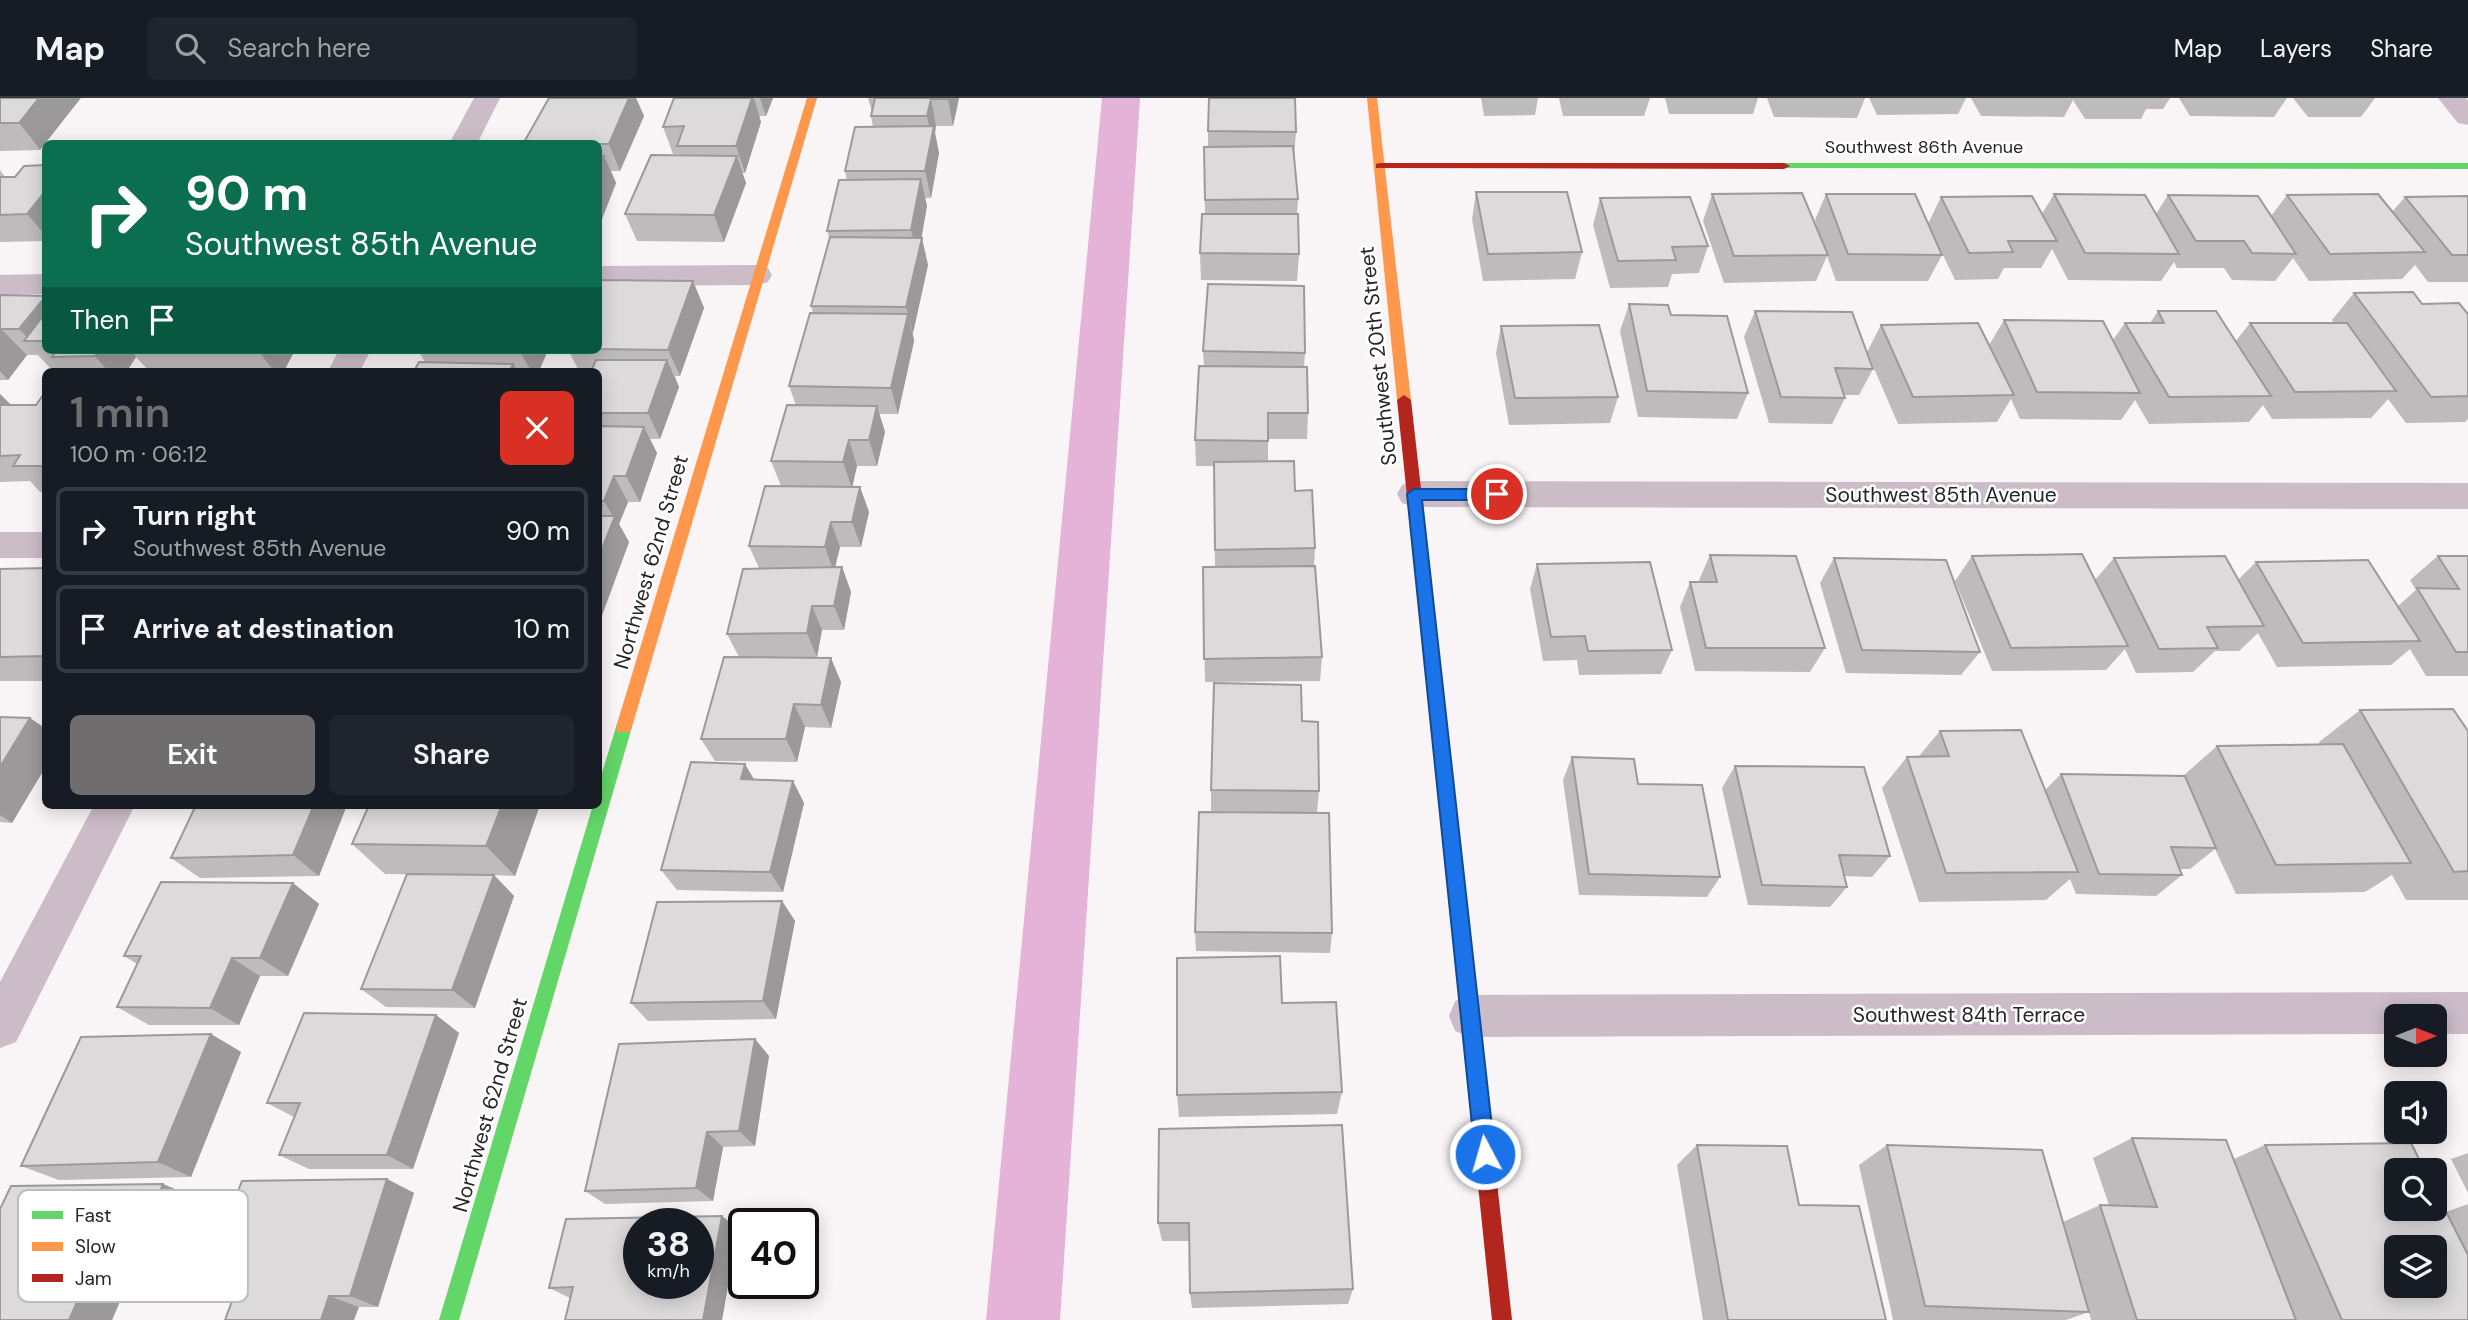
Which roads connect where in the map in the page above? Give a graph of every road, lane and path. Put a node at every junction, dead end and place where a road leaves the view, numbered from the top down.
1 (487, 98) edge
2 (812, 98) edge
3 (1372, 98) edge
4 (2451, 98) edge
5 (2468, 117) edge
6 (465, 140) edge
7 (1380, 166) junction
8 (2468, 166) edge
9 (757, 275) junction
10 (602, 276) edge
11 (42, 284) edge
12 (0, 285) edge
13 (1414, 494) junction
14 (2468, 496) edge
15 (0, 545) edge
16 (42, 545) edge
17 (602, 801) edge
18 (113, 809) edge
19 (600, 809) edge
20 (2468, 1013) edge
21 (1471, 1016) junction
22 (0, 1027) edge
23 (449, 1320) edge
24 (1502, 1320) edge

1 - 6 street
2 - 9 street, Northwest 62nd Street
3 - 7 street, Southwest 20th Street
4 - 5 street
7 - 8 street, Southwest 86th Avenue
7 - 13 street, Southwest 20th Street
9 - 10 street
9 - 17 street, Northwest 62nd Street
11 - 12 street
13 - 14 street, Southwest 85th Avenue
13 - 21 street, Southwest 20th Street
15 - 16 street
18 - 22 street
19 - 23 street, Northwest 62nd Street
20 - 21 street, Southwest 84th Terrace
21 - 24 street, Southwest 20th Street

